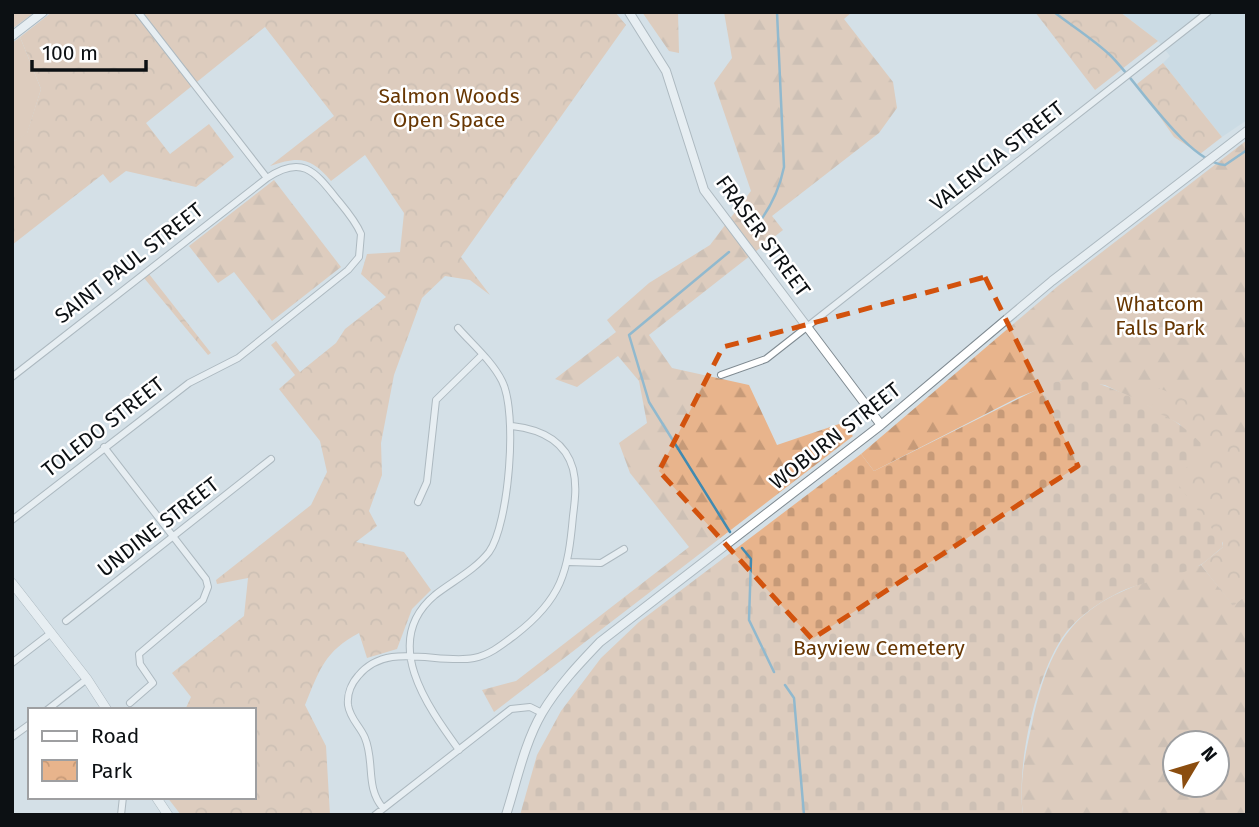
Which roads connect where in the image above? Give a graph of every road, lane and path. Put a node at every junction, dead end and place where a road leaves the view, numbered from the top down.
1 (43, 12) edge
2 (138, 12) edge
3 (629, 12) edge
4 (1208, 12) edge
5 (12, 36) edge
6 (1247, 131) edge
7 (267, 178) junction
8 (458, 328) dead end
9 (808, 328) junction
10 (482, 355) junction
11 (721, 375) dead end
12 (12, 377) edge
13 (881, 425) junction
14 (512, 426) junction
15 (104, 447) junction
16 (271, 459) dead end
17 (418, 502) dead end
18 (12, 520) edge
19 (174, 537) junction
20 (624, 549) dead end
21 (569, 562) junction
22 (12, 583) edge
23 (66, 621) dead end
24 (51, 633) junction
25 (410, 655) junction
26 (12, 663) edge
27 (87, 678) junction
28 (130, 703) dead end
29 (50, 708) edge
30 (106, 708) edge
31 (542, 713) junction
32 (28, 725) edge
33 (12, 737) edge
34 (459, 750) junction
35 (157, 799) edge
36 (383, 808) junction
37 (168, 815) edge
38 (375, 815) edge
39 (506, 815) edge

1 - 5 street
2 - 7 street
3 - 9 street, FRASER STREET
4 - 9 street, VALENCIA STREET
6 - 13 street, WOBURN STREET
7 - 12 street, SAINT PAUL STREET
7 - 15 street, TOLEDO STREET
8 - 10 street
9 - 11 street, VALENCIA STREET
9 - 13 street, FRASER STREET
10 - 14 street
10 - 17 street
13 - 31 street, WOBURN STREET
14 - 21 street
14 - 25 street
15 - 18 street, TOLEDO STREET
15 - 19 street
16 - 19 street, UNDINE STREET
19 - 23 street, UNDINE STREET
19 - 28 street
20 - 21 street
21 - 25 street
22 - 24 main road
24 - 26 street
24 - 27 main road
25 - 34 street
25 - 36 street
27 - 29 street
27 - 30 main road
31 - 34 street
31 - 39 street, WOBURN STREET
32 - 33 street
34 - 36 street
35 - 37 main road
36 - 38 street

